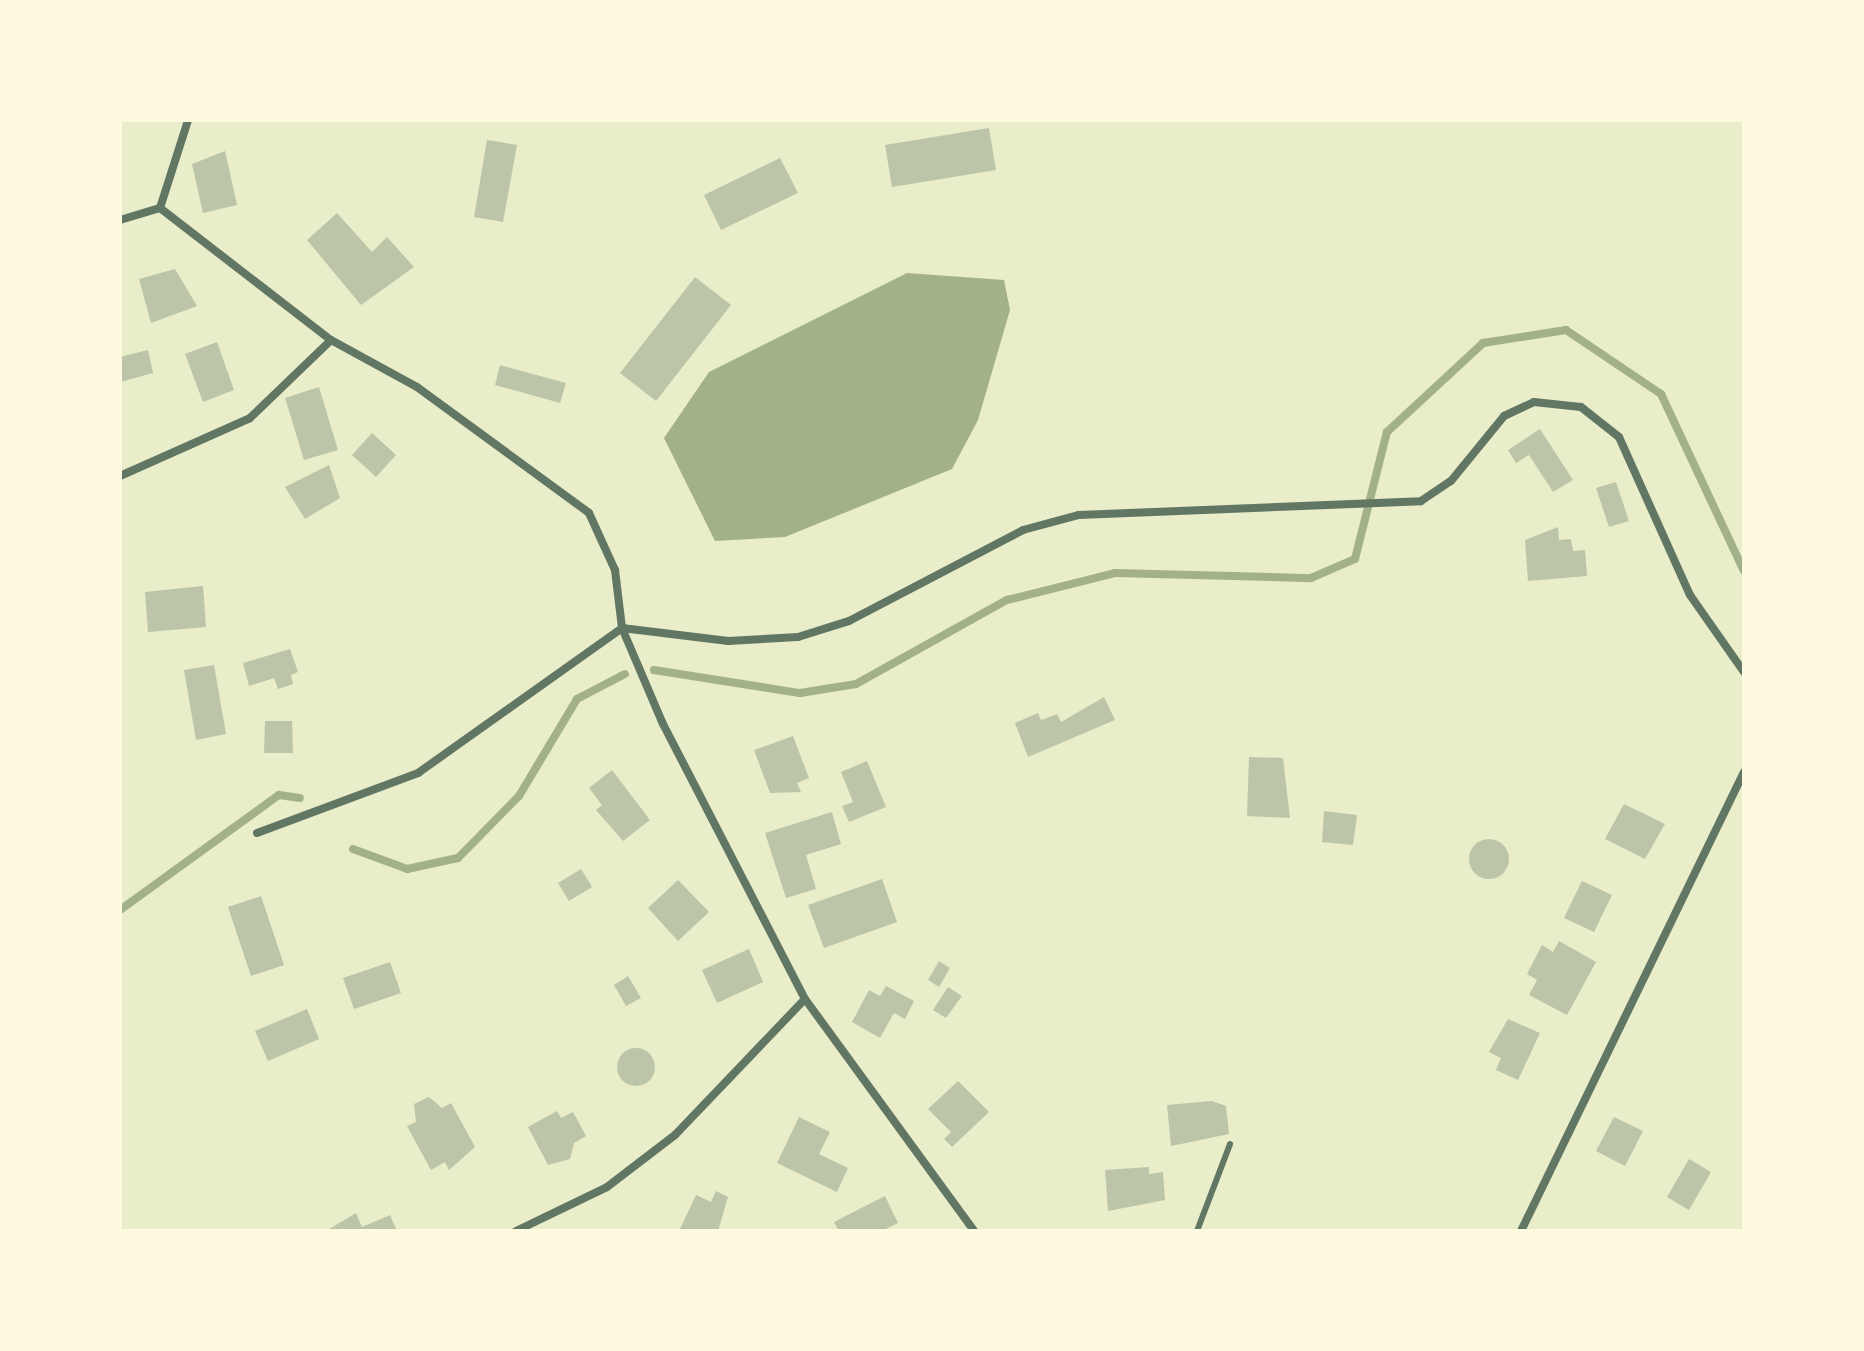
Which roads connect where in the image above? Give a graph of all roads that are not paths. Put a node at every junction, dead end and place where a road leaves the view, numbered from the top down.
1 (188, 120) edge
2 (160, 208) junction
3 (120, 220) edge
4 (331, 340) junction
5 (120, 476) edge
6 (622, 628) junction
7 (1744, 672) edge
8 (1744, 772) edge
9 (257, 833) dead end
10 (805, 999) junction
11 (1230, 1144) dead end
12 (516, 1231) edge
13 (974, 1231) edge
14 (1197, 1231) edge
15 (1521, 1231) edge

1 - 2 street
2 - 3 street
2 - 4 street
4 - 5 street
4 - 6 street
6 - 7 street
6 - 9 street
6 - 10 street
8 - 15 street
10 - 12 street
10 - 13 street
11 - 14 lane

